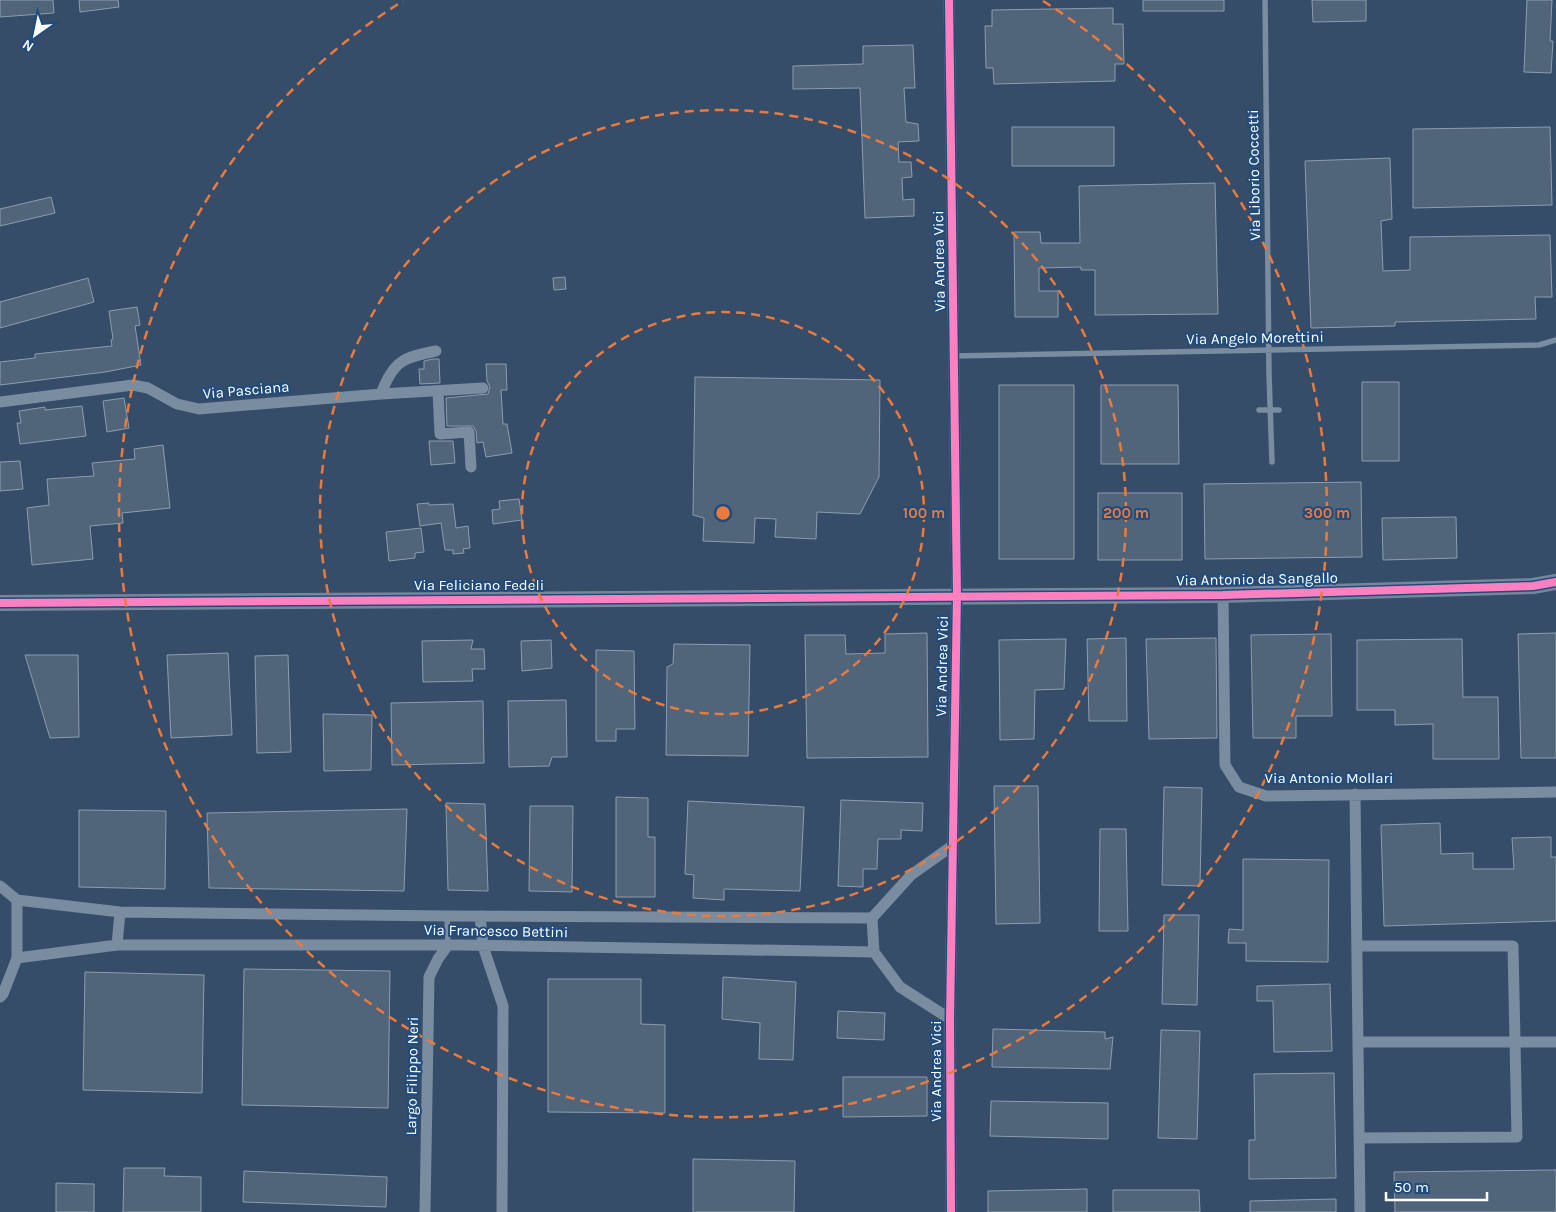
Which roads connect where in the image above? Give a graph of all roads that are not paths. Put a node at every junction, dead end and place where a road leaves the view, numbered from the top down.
1 (949, 0) edge
2 (1265, 0) edge
3 (1556, 340) edge
4 (1269, 350) junction
5 (436, 351) dead end
6 (954, 356) junction
7 (483, 388) dead end
8 (438, 391) junction
9 (381, 394) junction
10 (0, 402) edge
11 (1260, 410) dead end
12 (1270, 410) junction
13 (1279, 410) dead end
14 (1272, 462) dead end
15 (471, 467) dead end
16 (1556, 582) edge
17 (957, 595) junction
18 (1223, 595) junction
19 (0, 603) edge
20 (1556, 792) edge
21 (1355, 794) junction
22 (952, 846) junction
23 (0, 886) edge
24 (17, 900) junction
25 (120, 912) junction
26 (447, 916) junction
27 (480, 916) junction
28 (872, 918) junction
29 (117, 945) junction
30 (448, 945) junction
31 (483, 946) junction
32 (1357, 946) junction
33 (874, 952) junction
34 (17, 958) junction
35 (0, 997) edge
36 (950, 1019) junction
37 (1358, 1042) junction
38 (1515, 1042) junction
39 (1556, 1042) edge
40 (1359, 1138) junction
41 (425, 1212) edge
42 (502, 1212) edge
43 (951, 1212) edge
44 (1360, 1212) edge

1 - 6 street, Via Andrea Vici
2 - 4 lane, Via Liborio Coccetti
3 - 4 lane, Via Angelo Morettini
4 - 6 lane, Via Angelo Morettini
4 - 12 lane, Via Liborio Coccetti
5 - 9 street
6 - 17 street, Via Andrea Vici
7 - 8 street, Via Pasciana
8 - 9 street, Via Pasciana
8 - 15 street
9 - 10 street, Via Pasciana
11 - 12 lane
12 - 13 lane
12 - 14 lane, Via Liborio Coccetti
16 - 18 street, Via Antonio da Sangallo
17 - 18 street, Via Antonio da Sangallo
17 - 19 street, Via Feliciano Fedeli
17 - 22 street, Via Andrea Vici
18 - 21 street, Via Antonio Mollari
20 - 21 street, Via Antonio Mollari
21 - 32 street
22 - 28 street
22 - 36 street, Via Andrea Vici
23 - 24 street
24 - 25 street, Via Francesco Bettini
24 - 34 street
25 - 26 street, Via Francesco Bettini
25 - 29 street
26 - 27 street, Via Francesco Bettini
26 - 30 lane
27 - 28 street, Via Francesco Bettini
27 - 31 street
28 - 33 street
29 - 30 street, Via Francesco Bettini
29 - 34 street, Via Francesco Bettini
30 - 31 street, Via Francesco Bettini
30 - 41 street, Largo Filippo Neri
31 - 33 street, Via Francesco Bettini
31 - 42 street
32 - 37 street
32 - 38 street
33 - 36 street
34 - 35 street
36 - 43 street, Via Andrea Vici
37 - 38 street
37 - 40 street
38 - 39 street
38 - 40 street
40 - 44 street

